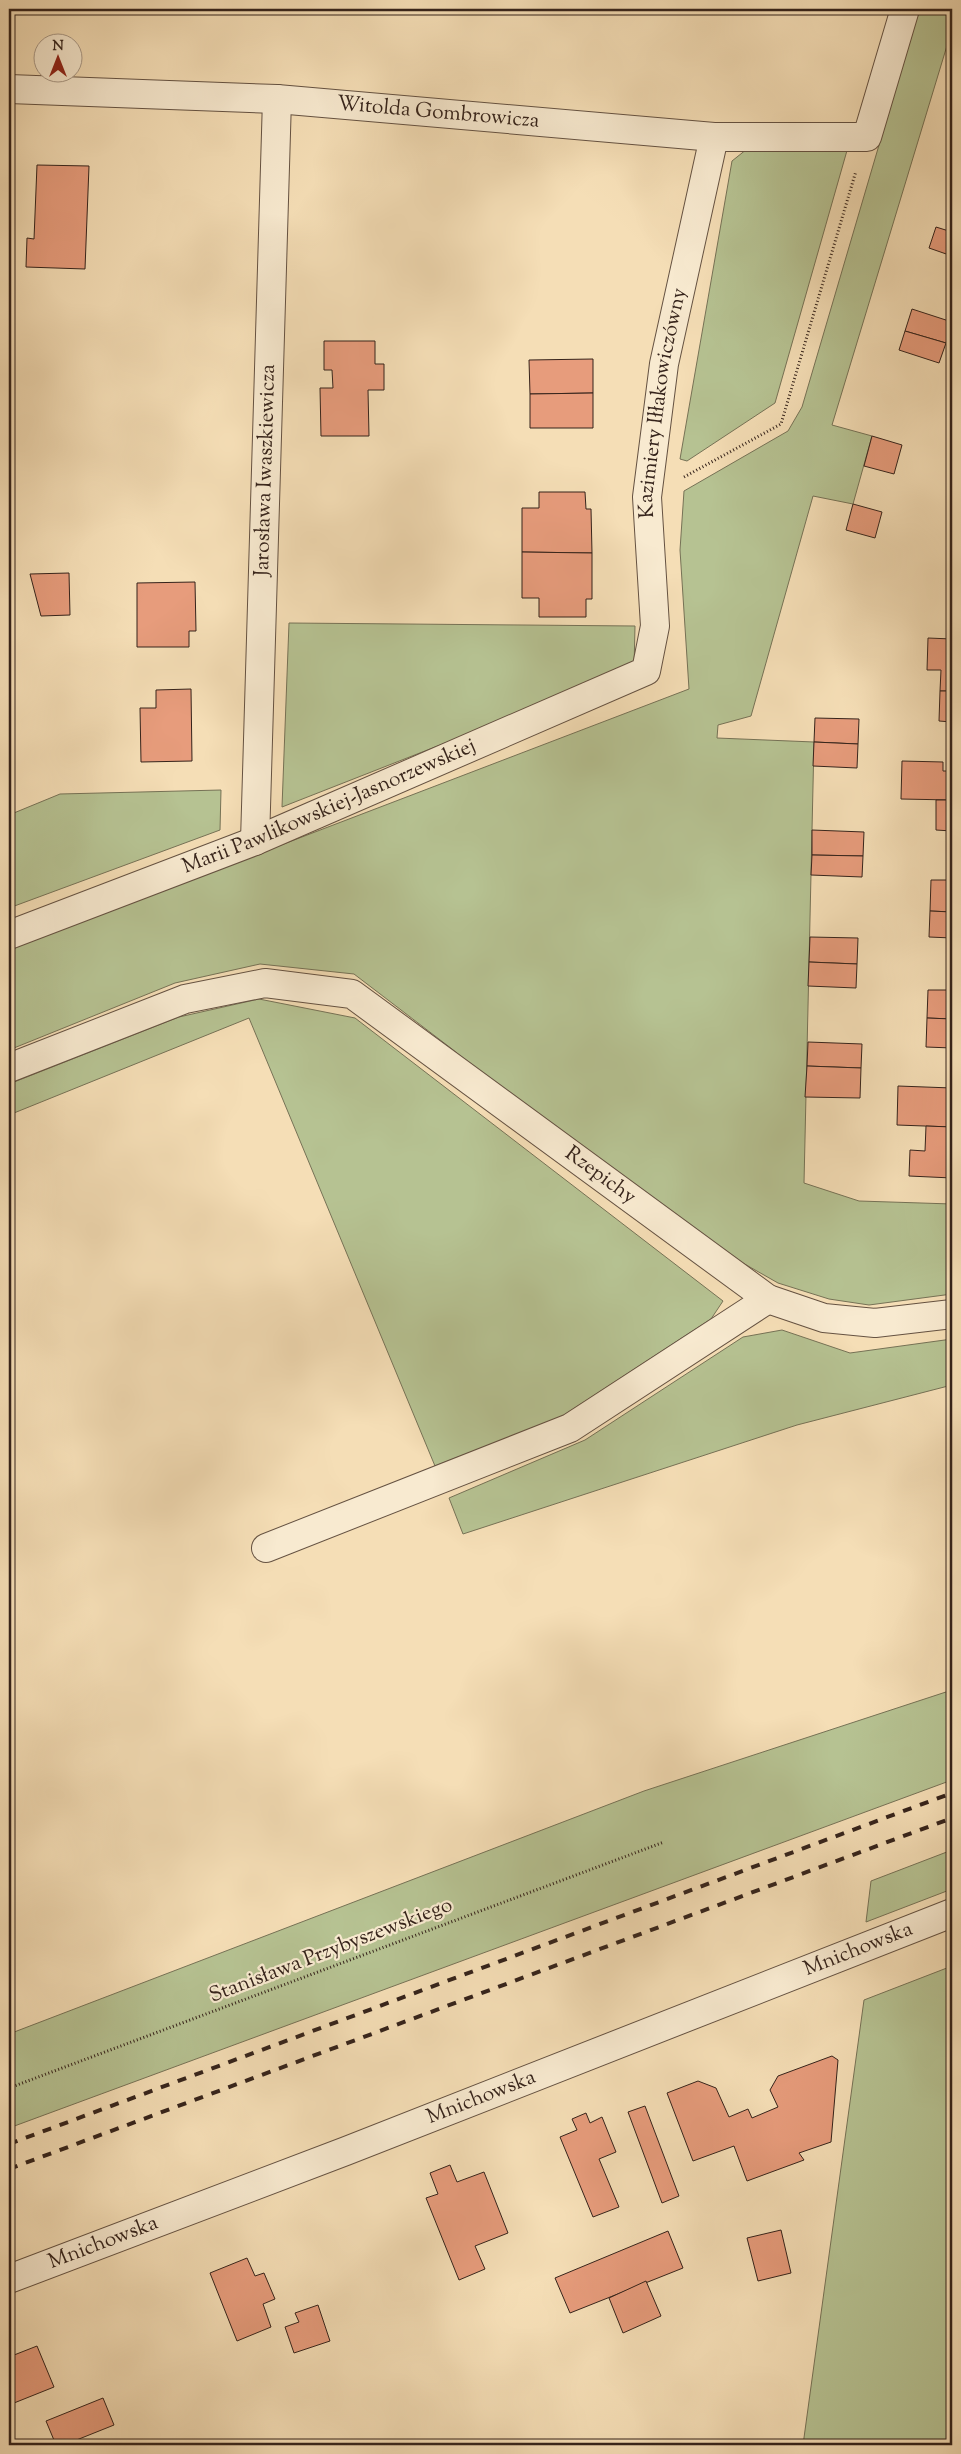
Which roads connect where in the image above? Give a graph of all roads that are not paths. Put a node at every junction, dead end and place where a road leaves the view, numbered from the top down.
1 (905, 9) edge
2 (9, 89) edge
3 (277, 99) junction
4 (714, 137) junction
5 (646, 671) joint
6 (255, 840) junction
7 (9, 936) edge
8 (9, 1068) edge
9 (768, 1299) junction
10 (952, 1314) edge
11 (266, 1548) dead end
12 (952, 1913) edge
13 (9, 2279) edge

1 - 4 street, Witolda Gombrowicza
2 - 3 street, Witolda Gombrowicza
3 - 4 street, Witolda Gombrowicza
3 - 6 street, Jarosława Iwaszkiewicza
4 - 5 street, Kazimiery Iłłakowiczówny
5 - 6 street, Marii Pawlikowskiej-Jasnorzewskiej
6 - 7 street, Marii Pawlikowskiej-Jasnorzewskiej
8 - 9 street, Rzepichy
9 - 10 street, Rzepichy
9 - 11 street
12 - 13 street, Mnichowska

